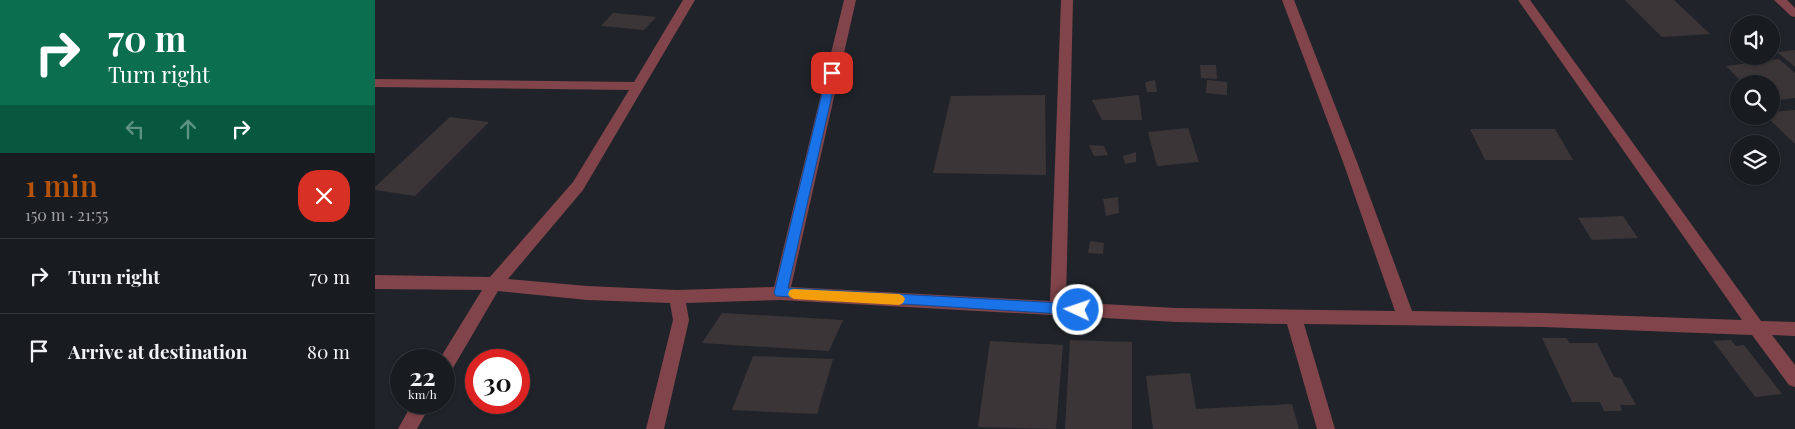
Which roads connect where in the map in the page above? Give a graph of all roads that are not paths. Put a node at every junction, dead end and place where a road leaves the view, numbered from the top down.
1 (689, 0) edge
2 (849, 0) edge
3 (1067, 0) edge
4 (1288, 0) edge
5 (1524, 0) edge
6 (1780, 0) edge
7 (1795, 14) edge
8 (375, 83) edge
9 (638, 86) junction
10 (375, 282) edge
11 (495, 284) junction
12 (781, 293) junction
13 (677, 297) junction
14 (1059, 308) junction
15 (1293, 316) junction
16 (1406, 318) junction
17 (1756, 328) junction
18 (1795, 329) edge
19 (455, 350) edge
20 (1795, 379) edge
21 (416, 414) edge
22 (407, 429) edge
23 (655, 429) edge
24 (1326, 429) edge

1 - 9 street
2 - 12 street
3 - 14 street
4 - 16 street
5 - 17 street
6 - 7 street
8 - 9 street
9 - 11 street
10 - 11 street
11 - 13 street
11 - 19 street
12 - 13 street
12 - 14 street
13 - 23 street
14 - 15 street
15 - 16 street
15 - 24 street
16 - 17 street
17 - 18 street
17 - 20 street
21 - 22 street

